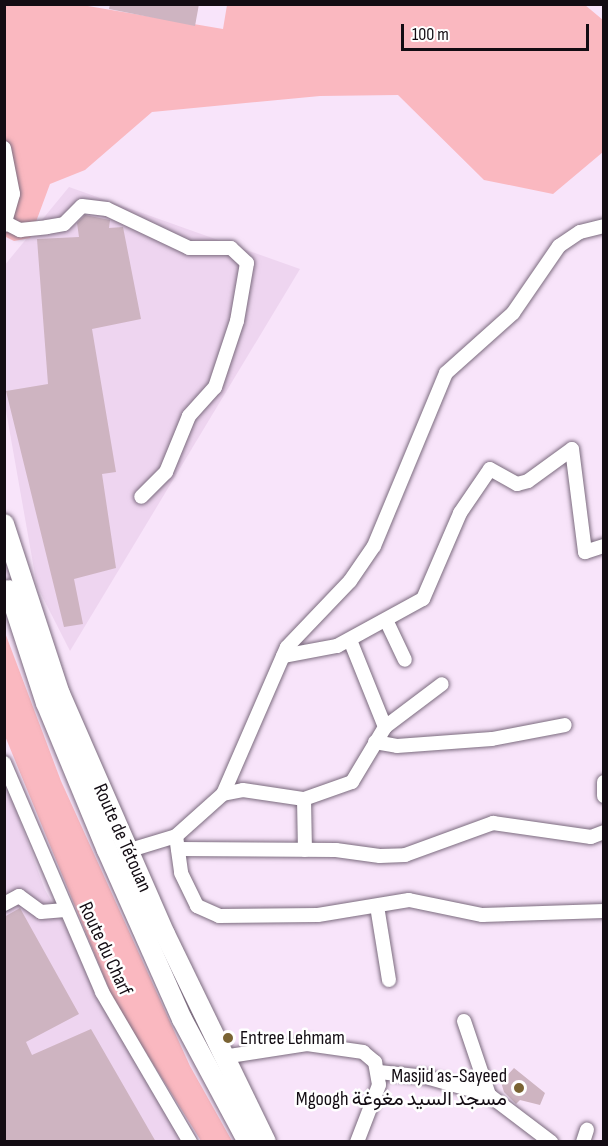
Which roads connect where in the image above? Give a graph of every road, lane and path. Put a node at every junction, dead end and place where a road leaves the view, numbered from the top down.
1 (4, 148) edge
2 (5, 224) edge
3 (603, 226) edge
4 (141, 497) dead end
5 (4, 524) edge
6 (603, 546) edge
7 (4, 573) edge
8 (386, 620) junction
9 (350, 640) junction
10 (283, 656) junction
11 (405, 660) dead end
12 (442, 684) dead end
13 (565, 725) dead end
14 (385, 727) junction
15 (375, 742) junction
16 (4, 763) edge
17 (603, 782) edge
18 (224, 794) junction
19 (603, 796) edge
20 (304, 799) junction
21 (603, 832) edge
22 (177, 842) junction
23 (305, 850) junction
24 (127, 851) junction
25 (4, 904) edge
26 (377, 906) junction
27 (65, 910) junction
28 (603, 911) edge
29 (388, 980) dead end
30 (464, 1021) dead end
31 (223, 1057) junction
32 (379, 1072) junction
33 (489, 1095) junction
34 (190, 1142) edge
35 (248, 1142) edge
36 (266, 1142) edge
37 (357, 1142) edge
38 (551, 1142) edge

1 - 2 street
2 - 4 street
3 - 10 street
5 - 24 highway, Route de Tétouan
6 - 8 street
7 - 35 highway, Route de Tétouan
8 - 9 street
8 - 11 street
9 - 10 street
9 - 14 street
10 - 18 street
12 - 14 street
13 - 15 street
14 - 15 street
15 - 20 street
16 - 27 street, Route du Charf
17 - 19 street
18 - 20 street
18 - 22 street
20 - 23 street
21 - 23 street
22 - 23 street
22 - 24 street
22 - 26 street
24 - 31 highway, Route de Tétouan
25 - 27 street
26 - 28 street
26 - 29 street
27 - 34 street, Route du Charf
30 - 33 street
31 - 32 street
31 - 36 highway, Route de Tétouan
32 - 33 street
32 - 37 street
33 - 38 street

